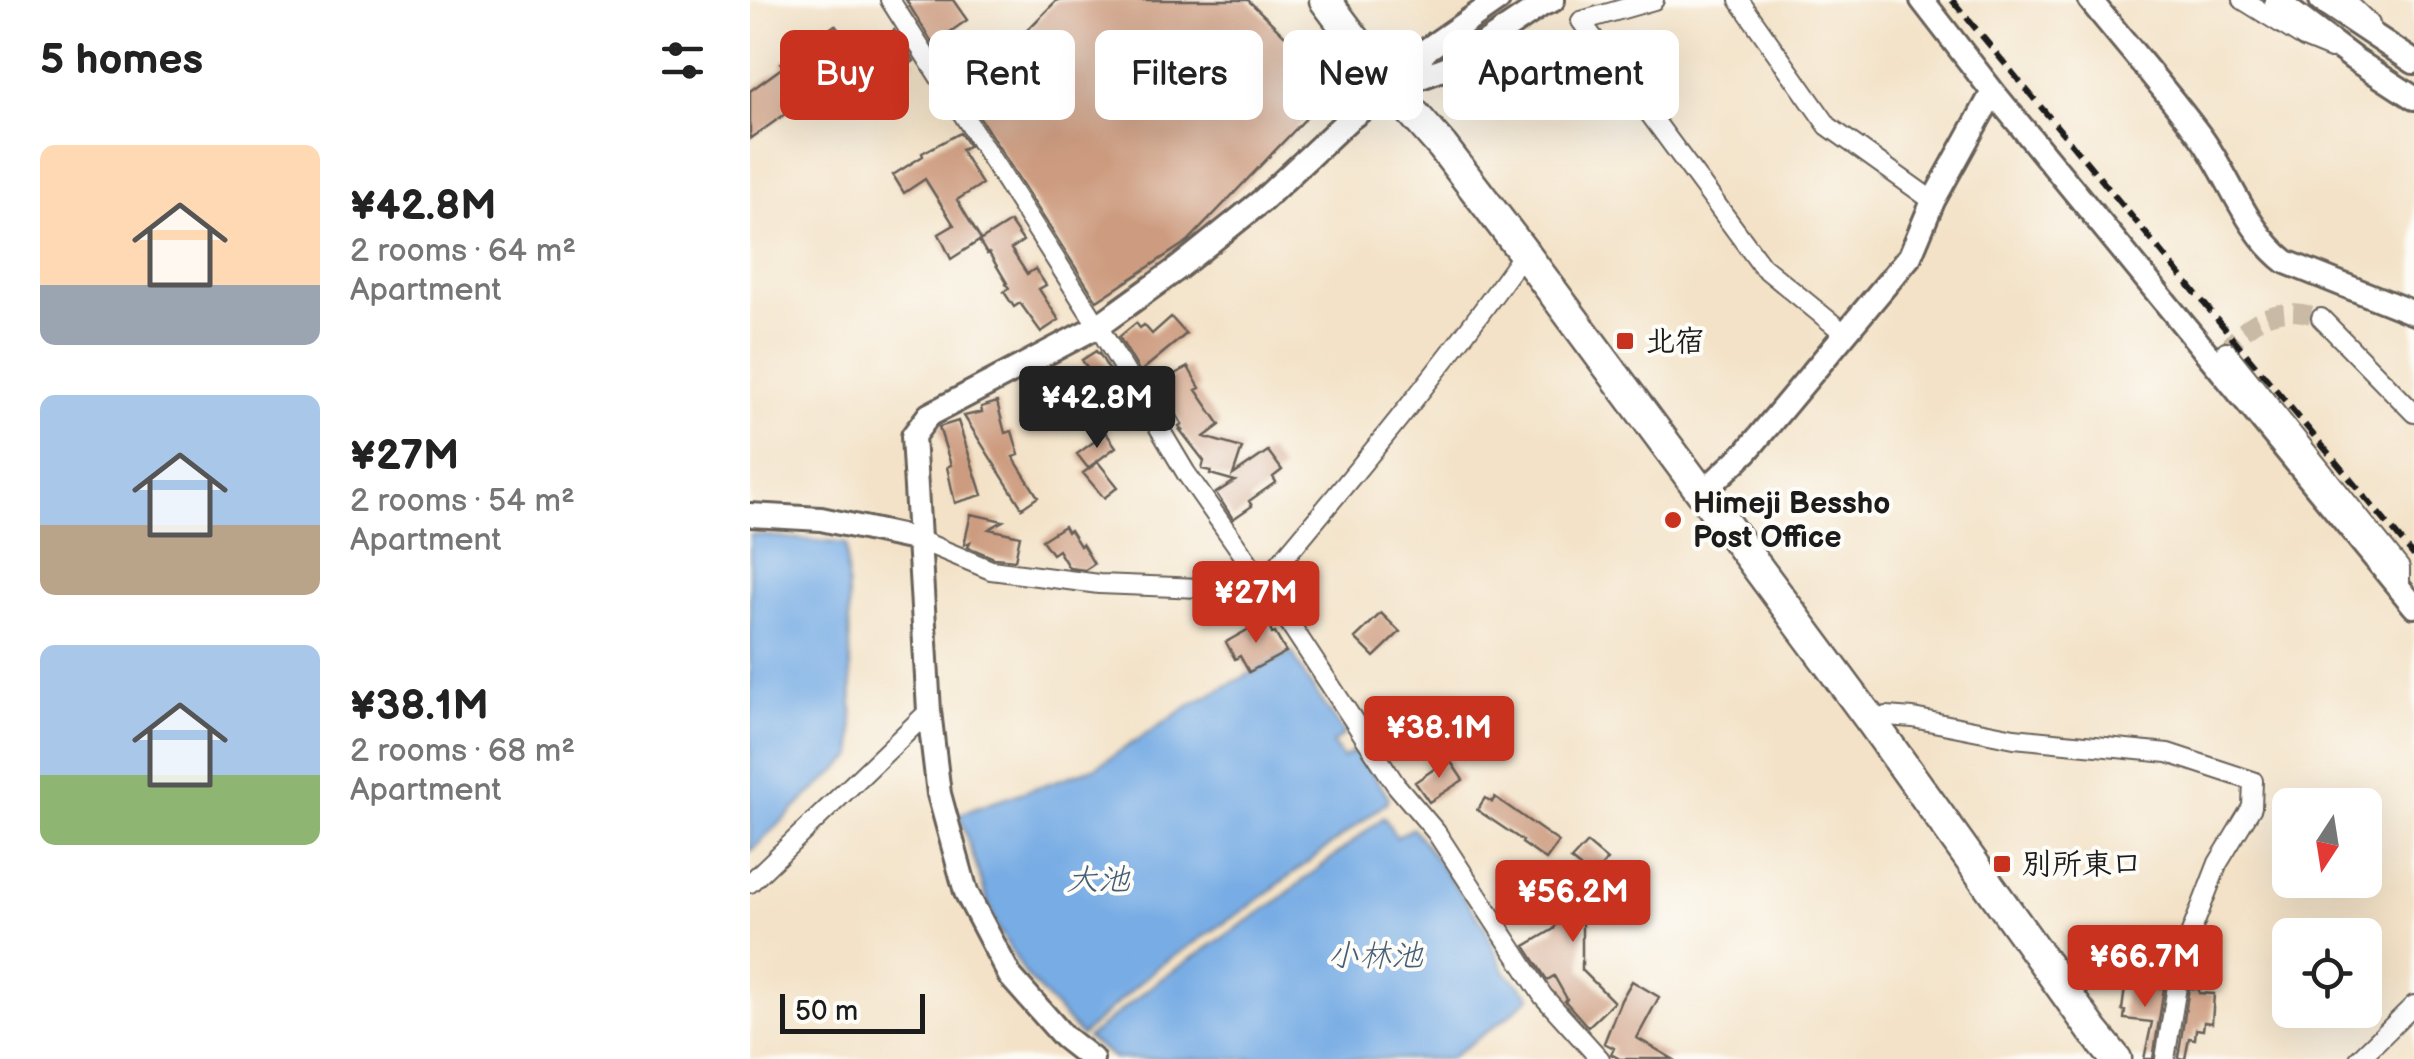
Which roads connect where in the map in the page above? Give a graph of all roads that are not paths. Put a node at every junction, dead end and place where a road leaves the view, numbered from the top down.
1 (890, 0) edge
2 (1325, 0) edge
3 (1498, 0) edge
4 (1553, 0) edge
5 (1654, 0) edge
6 (1739, 0) edge
7 (1922, 0) edge
8 (2090, 0) edge
9 (2243, 0) edge
10 (2276, 0) edge
11 (2322, 0) edge
12 (2345, 0) edge
13 (1348, 30) edge
14 (1423, 54) edge
15 (2404, 56) edge
16 (2354, 59) junction
17 (1423, 76) edge
18 (1994, 92) junction
19 (2414, 98) edge
20 (1348, 120) edge
21 (1419, 120) edge
22 (1933, 201) junction
23 (1524, 253) junction
24 (2414, 313) edge
25 (2320, 318) tunnel mouth
26 (1098, 326) junction
27 (1844, 333) junction
28 (2226, 351) dead end
29 (2414, 413) edge
30 (1702, 493) junction
31 (750, 515) edge
32 (919, 540) junction
33 (1263, 582) junction
34 (2407, 598) edge
35 (929, 712) junction
36 (1872, 722) junction
37 (750, 883) edge
38 (2414, 1005) edge
39 (1092, 1059) edge
40 (1600, 1059) edge
41 (2116, 1059) edge
42 (2165, 1059) edge
43 (2359, 1059) edge

1 - 26 street
2 - 13 highway
3 - 14 street
4 - 17 street
5 - 27 street
6 - 22 street
7 - 18 street
8 - 24 street
9 - 16 street
10 - 16 street
11 - 15 street
12 - 15 street
16 - 19 street
18 - 22 street
18 - 34 street
20 - 26 street
21 - 23 highway
22 - 27 street
23 - 30 highway
23 - 33 street
25 - 29 street
26 - 32 street
26 - 33 street
27 - 30 street
28 - 34 street
30 - 36 highway
31 - 32 street
32 - 33 street
32 - 35 street
33 - 40 street
35 - 37 street
35 - 39 street
36 - 41 highway
36 - 42 street
38 - 43 street

